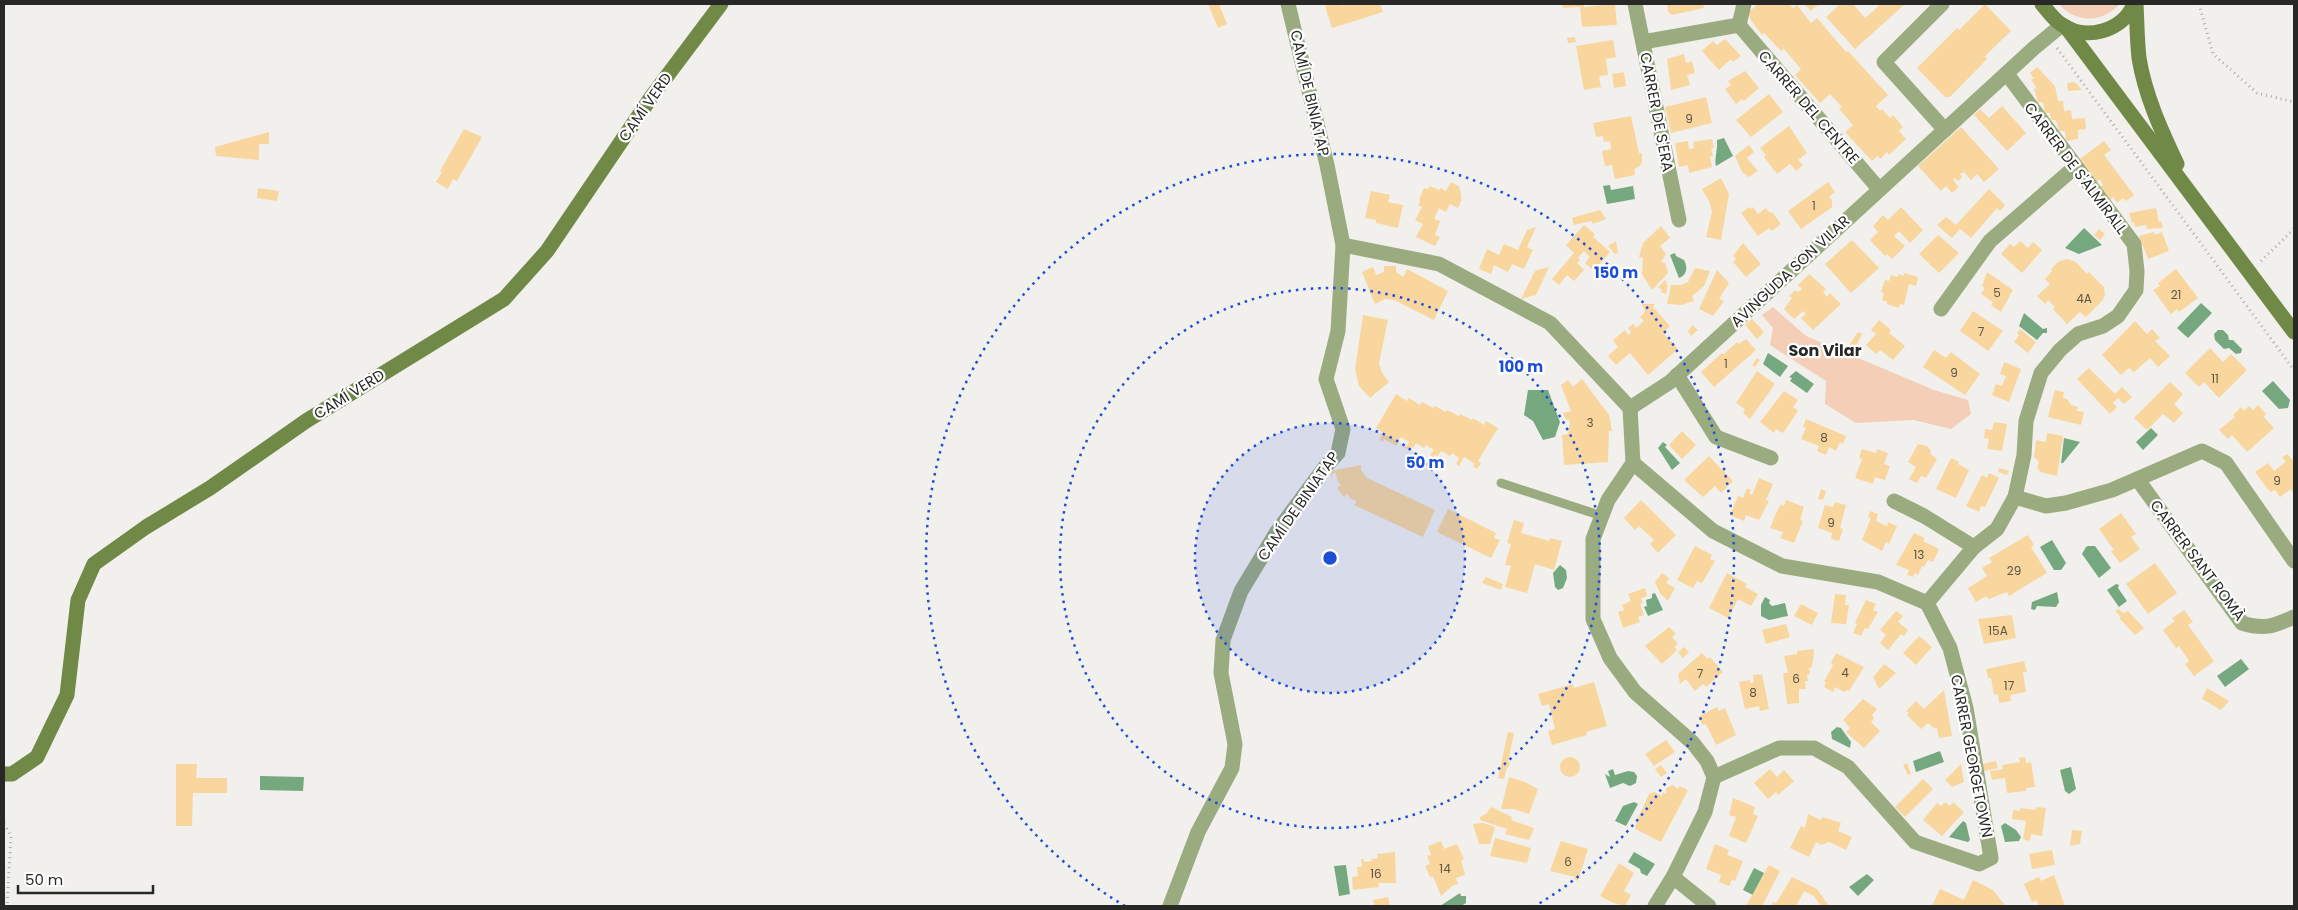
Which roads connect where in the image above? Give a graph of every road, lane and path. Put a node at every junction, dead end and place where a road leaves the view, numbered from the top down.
1 (721, 4) edge
2 (1288, 4) edge
3 (1635, 4) edge
4 (1744, 4) edge
5 (1942, 4) edge
6 (2042, 4) edge
7 (2135, 4) edge
8 (2199, 4) edge
9 (1739, 25) junction
10 (2064, 26) junction
11 (2048, 36) junction
12 (1643, 42) junction
13 (2006, 74) junction
14 (2294, 102) edge
15 (1945, 130) junction
16 (2075, 167) junction
17 (1879, 189) junction
18 (2192, 194) junction
19 (1679, 220) dead end
20 (2294, 228) edge
21 (1343, 244) junction
22 (2250, 272) junction
23 (1941, 309) dead end
24 (2294, 332) edge
25 (2294, 370) edge
26 (1677, 375) junction
27 (1630, 408) junction
28 (1771, 458) dead end
29 (1633, 463) junction
30 (2138, 480) junction
31 (1501, 483) dead end
32 (2015, 497) junction
33 (1894, 501) dead end
34 (1602, 516) junction
35 (1974, 547) junction
36 (2294, 561) edge
37 (1927, 603) junction
38 (2294, 616) edge
39 (4, 774) edge
40 (1714, 776) junction
41 (4, 824) edge
42 (1673, 877) junction
43 (7, 906) edge
44 (1170, 906) edge
45 (1655, 906) edge
46 (1709, 906) edge

1 - 39 street, CAMÍ VERD
2 - 21 street, CAMÍ DE BINIATAP
3 - 12 street, CARRER DE S'ERA
4 - 9 street
5 - 15 street
6 - 10 street
7 - 10 street
7 - 18 street
8 - 14 path
9 - 12 street
9 - 17 street, CARRER DEL CENTRE
10 - 11 street, AVINGUDA SON VILAR
10 - 18 street
11 - 13 street, AVINGUDA SON VILAR
11 - 25 path
12 - 19 street, CARRER DE S'ERA
13 - 15 street, AVINGUDA SON VILAR
13 - 16 street, CARRER DE S'ALMIRALL
15 - 17 street, AVINGUDA SON VILAR
16 - 23 street
16 - 32 street, CARRER DE S'ALMIRALL
17 - 26 street, AVINGUDA SON VILAR
18 - 22 street
20 - 22 path
21 - 27 street
21 - 44 street, CAMÍ DE BINIATAP
22 - 24 street
26 - 27 street, AVINGUDA SON VILAR
26 - 28 street
27 - 29 street
29 - 34 street
29 - 37 street
30 - 32 street
30 - 36 street
30 - 38 street, CARRER SANT ROMÀ
31 - 34 lane
32 - 35 street, CARRER DE S'ALMIRALL
33 - 35 street
34 - 40 street
35 - 37 street, CARRER DE S'ALMIRALL
37 - 40 street, CARRER GEORGETOWN
40 - 42 street
41 - 43 path
42 - 45 street
42 - 46 street

